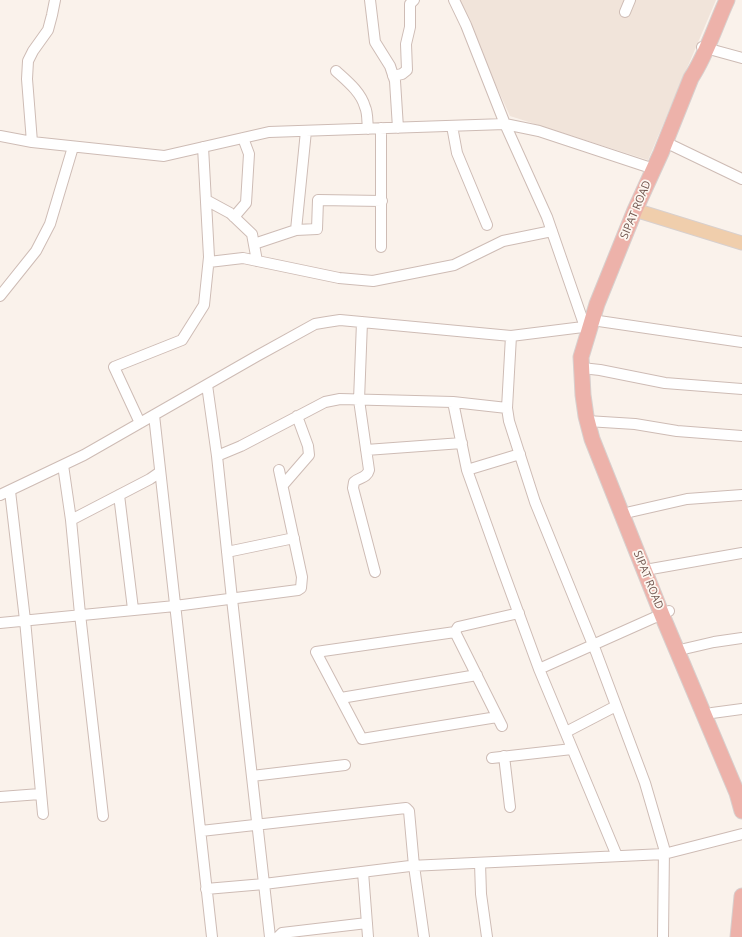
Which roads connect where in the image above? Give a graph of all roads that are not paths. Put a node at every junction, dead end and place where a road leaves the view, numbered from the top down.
1 (54, 0) edge
2 (370, 0) edge
3 (414, 0) edge
4 (454, 0) edge
5 (630, 0) edge
6 (723, 1) edge
7 (625, 12) dead end
8 (703, 48) junction
9 (742, 58) edge
10 (336, 71) dead end
11 (394, 76) junction
12 (505, 124) junction
13 (452, 126) junction
14 (381, 128) junction
15 (398, 128) junction
16 (368, 129) junction
17 (306, 131) junction
18 (0, 136) edge
19 (243, 138) junction
20 (32, 142) junction
21 (665, 142) junction
22 (73, 147) junction
23 (203, 147) junction
24 (654, 169) junction
25 (742, 179) edge
26 (206, 200) junction
27 (382, 201) junction
28 (635, 210) junction
29 (234, 217) junction
30 (488, 225) dead end
31 (296, 230) junction
32 (552, 231) junction
33 (742, 242) edge
34 (254, 244) junction
35 (382, 247) dead end
36 (257, 261) junction
37 (209, 262) junction
38 (0, 296) edge
39 (362, 322) junction
40 (589, 324) junction
41 (511, 336) junction
42 (742, 342) edge
43 (586, 368) junction
44 (207, 385) junction
45 (742, 389) edge
46 (359, 400) junction
47 (453, 402) junction
48 (507, 408) junction
49 (154, 415) junction
50 (297, 416) junction
51 (592, 421) junction
52 (140, 423) junction
53 (742, 436) edge
54 (462, 443) junction
55 (366, 450) junction
56 (520, 454) junction
57 (218, 456) junction
58 (63, 465) junction
59 (279, 470) dead end
60 (467, 470) junction
61 (160, 472) junction
62 (283, 484) junction
63 (10, 491) junction
64 (0, 495) edge
65 (119, 495) junction
66 (742, 495) edge
67 (630, 512) junction
68 (71, 520) junction
69 (294, 538) junction
70 (227, 552) junction
71 (742, 552) edge
72 (651, 569) junction
73 (375, 572) dead end
74 (232, 599) junction
75 (175, 606) junction
76 (133, 610) junction
77 (519, 613) junction
78 (665, 613) junction
79 (80, 614) junction
80 (25, 620) junction
81 (0, 623) edge
82 (455, 632) junction
83 (742, 638) edge
84 (593, 645) junction
85 (684, 649) junction
86 (539, 669) junction
87 (477, 675) junction
88 (341, 698) junction
89 (616, 706) junction
90 (742, 709) edge
91 (712, 713) junction
92 (498, 717) junction
93 (502, 726) dead end
94 (566, 732) junction
95 (572, 749) junction
96 (504, 756) junction
97 (492, 758) dead end
98 (345, 765) dead end
99 (252, 776) junction
100 (742, 788) edge
101 (40, 794) junction
102 (0, 797) edge
103 (510, 807) dead end
104 (742, 811) edge
105 (43, 814) dead end
106 (103, 816) dead end
107 (258, 824) junction
108 (201, 831) junction
109 (742, 834) edge
110 (664, 854) junction
111 (617, 856) junction
112 (480, 862) junction
113 (414, 866) junction
114 (363, 872) junction
115 (264, 884) junction
116 (206, 889) junction
117 (742, 896) edge
118 (367, 923) junction
119 (212, 937) edge
120 (270, 937) edge
121 (278, 937) edge
122 (368, 937) edge
123 (424, 937) edge
124 (486, 937) edge
125 (663, 937) edge
126 (738, 937) edge

1 - 20 street
2 - 11 street
3 - 11 street
4 - 12 street
5 - 7 street
6 - 8 highway, SIPAT ROAD
8 - 9 street
8 - 21 highway, SIPAT ROAD
10 - 16 street
11 - 15 street
12 - 13 street
12 - 24 street
12 - 32 street
13 - 15 street
13 - 30 street
14 - 15 street
14 - 16 street
14 - 27 street
16 - 17 street
17 - 19 street
17 - 31 street
18 - 20 street
19 - 23 street
19 - 29 street
20 - 22 street
21 - 24 highway, SIPAT ROAD
21 - 25 street
22 - 23 street
22 - 38 street
23 - 26 street
24 - 28 highway, SIPAT ROAD
26 - 29 street
26 - 37 street
27 - 31 street
27 - 35 street
28 - 33 main road
28 - 40 highway, SIPAT ROAD
29 - 34 street
31 - 34 street
32 - 36 street
32 - 40 street
34 - 36 street
36 - 37 street
37 - 52 street
39 - 41 street
39 - 44 street
39 - 46 street
40 - 41 street
40 - 42 street
40 - 43 highway, SIPAT ROAD
41 - 48 street
43 - 45 street
43 - 51 highway, SIPAT ROAD
44 - 49 street
44 - 57 street
46 - 47 street
46 - 50 street
46 - 55 street
47 - 48 street
47 - 54 street
48 - 56 street
49 - 52 street
49 - 61 street
50 - 57 street
50 - 62 street
51 - 53 street
51 - 67 highway, SIPAT ROAD
51 - 78 highway, SIPAT ROAD
52 - 58 street
54 - 55 street
54 - 60 street
55 - 73 street
56 - 60 street
56 - 84 street
57 - 70 street
58 - 63 street
58 - 68 street
59 - 62 street
60 - 77 street
61 - 65 street
61 - 75 street
62 - 69 street
63 - 64 street
63 - 80 street
65 - 68 street
65 - 76 street
66 - 67 street
67 - 72 highway, SIPAT ROAD
68 - 79 street
69 - 70 street
69 - 74 street
70 - 74 street
71 - 72 street
72 - 78 highway, SIPAT ROAD
74 - 75 street
74 - 99 street
75 - 76 street
75 - 108 street
76 - 79 street
77 - 82 street
77 - 86 street
78 - 84 street
78 - 85 highway, SIPAT ROAD
78 - 104 highway, SIPAT ROAD
79 - 80 street
79 - 106 street
80 - 81 street
80 - 101 street
82 - 87 street
82 - 88 street
83 - 85 street
84 - 86 street
84 - 89 street
85 - 91 highway, SIPAT ROAD
86 - 94 street
87 - 88 street
87 - 92 street
88 - 92 street
89 - 94 street
89 - 110 street
90 - 91 street
91 - 100 highway, SIPAT ROAD
92 - 93 street
94 - 95 street
95 - 96 street
95 - 111 street
96 - 97 street
96 - 103 street
98 - 99 street
99 - 107 street
101 - 102 street
101 - 105 street
107 - 108 street
107 - 113 street
107 - 115 street
108 - 116 street
109 - 110 street
110 - 111 street
110 - 125 street
111 - 112 street
112 - 113 street
112 - 124 street
113 - 114 street
113 - 123 street
114 - 115 street
114 - 118 street
115 - 116 street
115 - 120 street
116 - 119 street
117 - 126 highway
118 - 121 street
118 - 122 street

